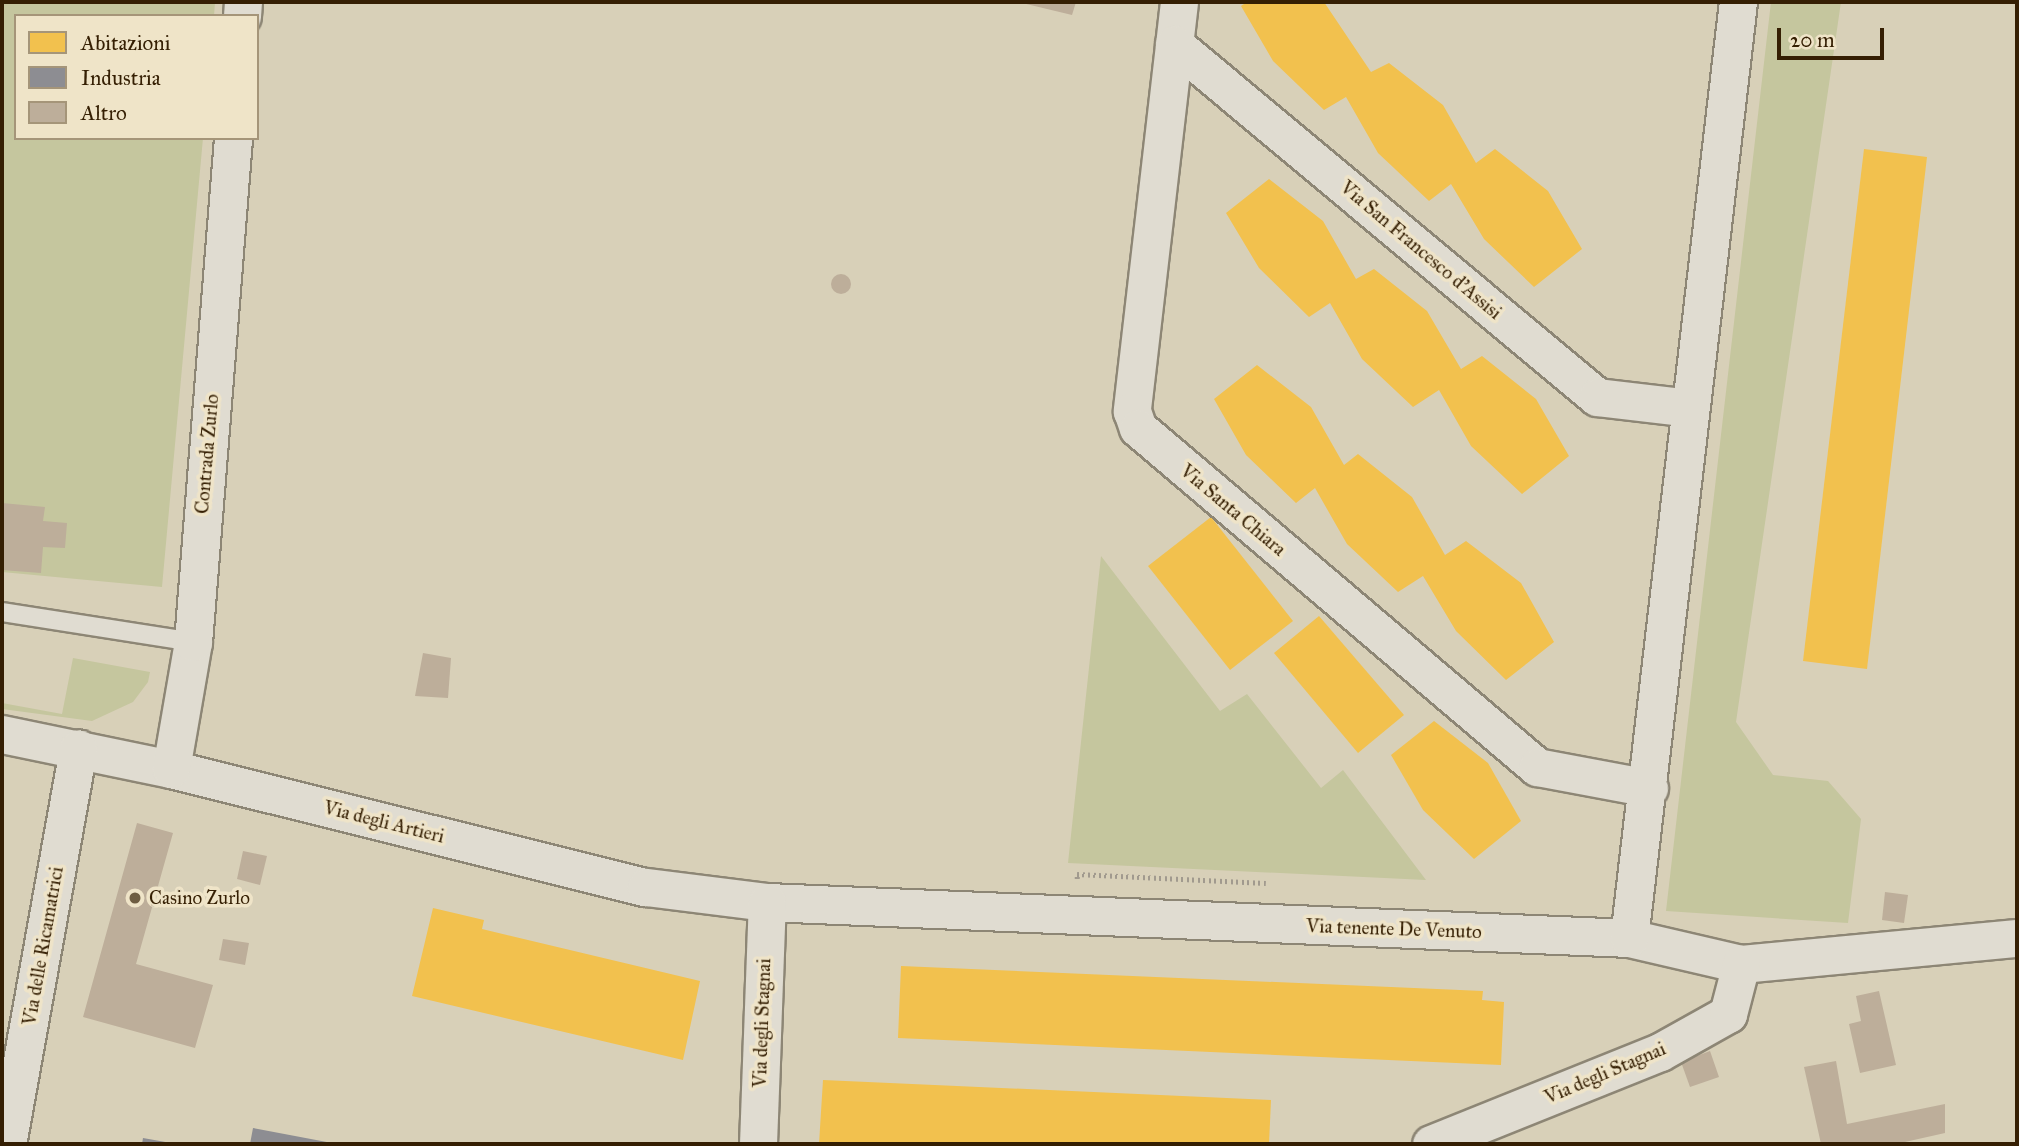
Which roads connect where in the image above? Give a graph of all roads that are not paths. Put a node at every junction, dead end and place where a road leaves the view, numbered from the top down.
1 (1179, 2) edge
2 (1738, 2) edge
3 (1174, 44) junction
4 (233, 140) edge
5 (1690, 408) junction
6 (2, 612) edge
7 (192, 642) junction
8 (2, 734) edge
9 (78, 748) junction
10 (171, 769) junction
11 (1649, 788) junction
12 (767, 902) junction
13 (1629, 938) junction
14 (2017, 938) edge
15 (1741, 964) junction
16 (13, 1050) edge
17 (8, 1144) edge
18 (758, 1144) edge
19 (1431, 1144) edge

1 - 3 street, Via Santa Chiara
2 - 5 street
3 - 5 street, Via San Francesco d'Assisi
3 - 11 street, Via Santa Chiara
4 - 7 street, Contrada Zurlo
5 - 11 street
6 - 7 lane
7 - 10 street, Contrada Zurlo
8 - 9 street, Via degli Artieri
9 - 10 street, Via degli Artieri
9 - 16 street, Via delle Ricamatrici
10 - 12 street, Via degli Artieri
11 - 13 street
12 - 13 street, Via tenente De Venuto
12 - 18 street, Via degli Stagnai
13 - 15 street, Via tenente De Venuto
14 - 15 street, Via tenente De Venuto
15 - 19 street, Via degli Stagnai
16 - 17 street, Via delle Ricamatrici

